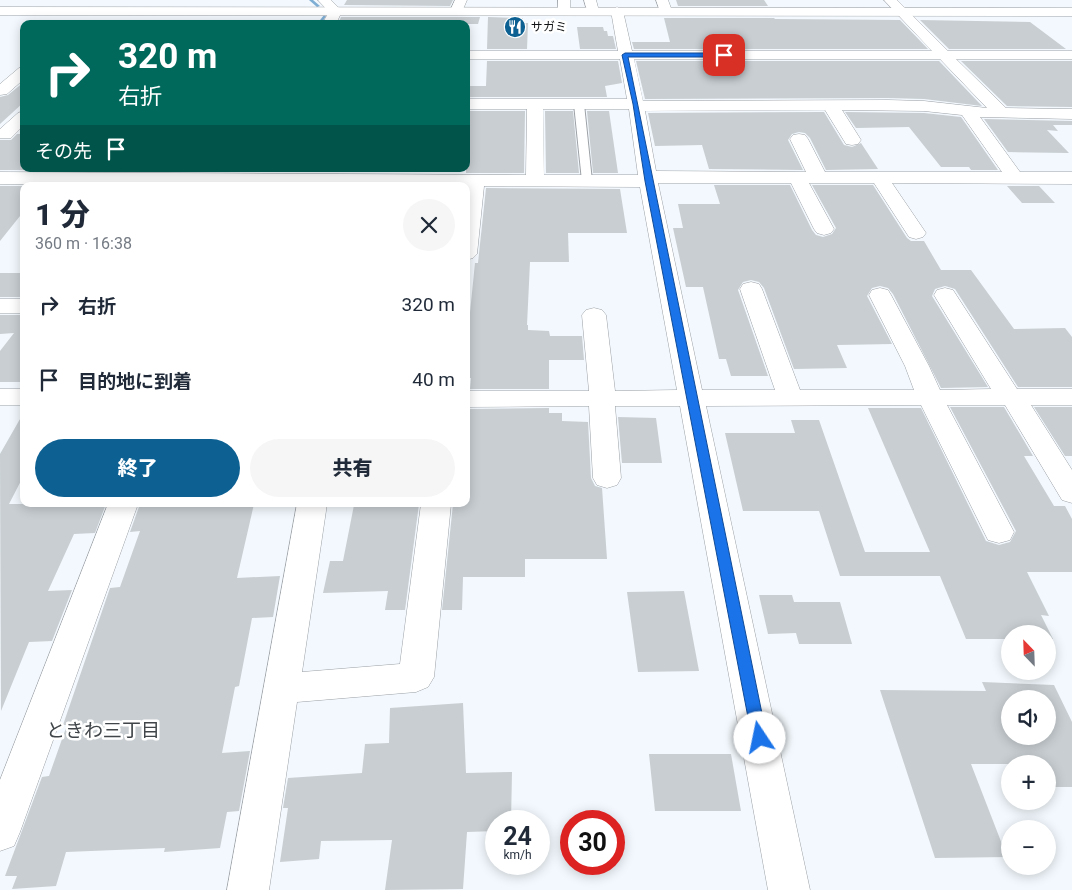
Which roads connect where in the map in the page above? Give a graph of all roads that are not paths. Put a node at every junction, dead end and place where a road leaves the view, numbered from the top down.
1 (324, 0) edge
2 (890, 0) edge
3 (458, 6) edge
4 (564, 6) edge
5 (592, 6) edge
6 (664, 6) edge
7 (0, 11) edge
8 (336, 11) junction
9 (618, 11) junction
10 (900, 11) junction
11 (1072, 12) edge
12 (332, 20) edge
13 (470, 55) edge
14 (625, 55) junction
15 (944, 55) junction
16 (1072, 55) edge
17 (20, 81) edge
18 (0, 87) edge
19 (636, 103) junction
20 (10, 104) edge
21 (470, 104) edge
22 (579, 104) junction
23 (535, 105) junction
24 (831, 106) junction
25 (998, 110) junction
26 (968, 112) junction
27 (1072, 114) edge
28 (5, 134) dead end
29 (799, 139) dead end
30 (852, 140) dead end
31 (243, 173) edge
32 (797, 177) junction
33 (818, 177) junction
34 (879, 177) junction
35 (0, 178) edge
36 (1015, 178) junction
37 (1063, 178) edge
38 (648, 179) junction
39 (475, 180) junction
40 (535, 180) junction
41 (587, 181) junction
42 (295, 182) edge
43 (354, 182) edge
44 (415, 182) edge
45 (1072, 196) edge
46 (470, 221) edge
47 (824, 229) dead end
48 (916, 234) dead end
49 (751, 289) dead end
50 (880, 295) dead end
51 (945, 295) dead end
52 (0, 306) edge
53 (20, 306) edge
54 (594, 315) dead end
55 (0, 397) edge
56 (20, 397) edge
57 (693, 397) junction
58 (790, 397) junction
59 (930, 397) junction
60 (1011, 397) junction
61 (1072, 397) edge
62 (470, 398) edge
63 (602, 398) junction
64 (607, 478) dead end
65 (1072, 493) edge
66 (122, 507) edge
67 (311, 507) edge
68 (436, 507) edge
69 (999, 532) dead end
70 (281, 689) junction
71 (0, 832) edge
72 (248, 890) edge
73 (789, 890) edge

1 - 8 street
2 - 10 street
3 - 4 street
3 - 8 street
4 - 5 street
5 - 9 street
6 - 9 street
6 - 10 street
7 - 8 street
8 - 12 street
9 - 14 street
10 - 11 street
10 - 15 street
13 - 14 street
14 - 15 street
14 - 19 street
15 - 16 street
15 - 25 street
17 - 20 street
18 - 20 street
19 - 22 street
19 - 24 street
19 - 38 street
20 - 28 street
21 - 23 street
22 - 23 street
22 - 41 lane
23 - 40 street
24 - 26 street
24 - 30 street
25 - 26 street
25 - 27 street
26 - 36 street
29 - 33 street
31 - 35 street
31 - 42 street
32 - 33 street
32 - 38 street
32 - 47 street
33 - 34 street
34 - 36 street
34 - 48 street
36 - 37 street
37 - 45 street
38 - 41 street
38 - 57 street
39 - 40 street
39 - 44 street
39 - 46 street
40 - 41 street
42 - 43 street
49 - 58 street
50 - 59 street
51 - 60 street
52 - 53 street
54 - 63 street
55 - 56 street
57 - 58 street
57 - 63 street
57 - 73 street
58 - 59 street
59 - 60 street
59 - 69 street
60 - 61 street
60 - 65 street
62 - 63 street
63 - 64 street
66 - 71 street
67 - 70 street
68 - 70 street
70 - 72 street

